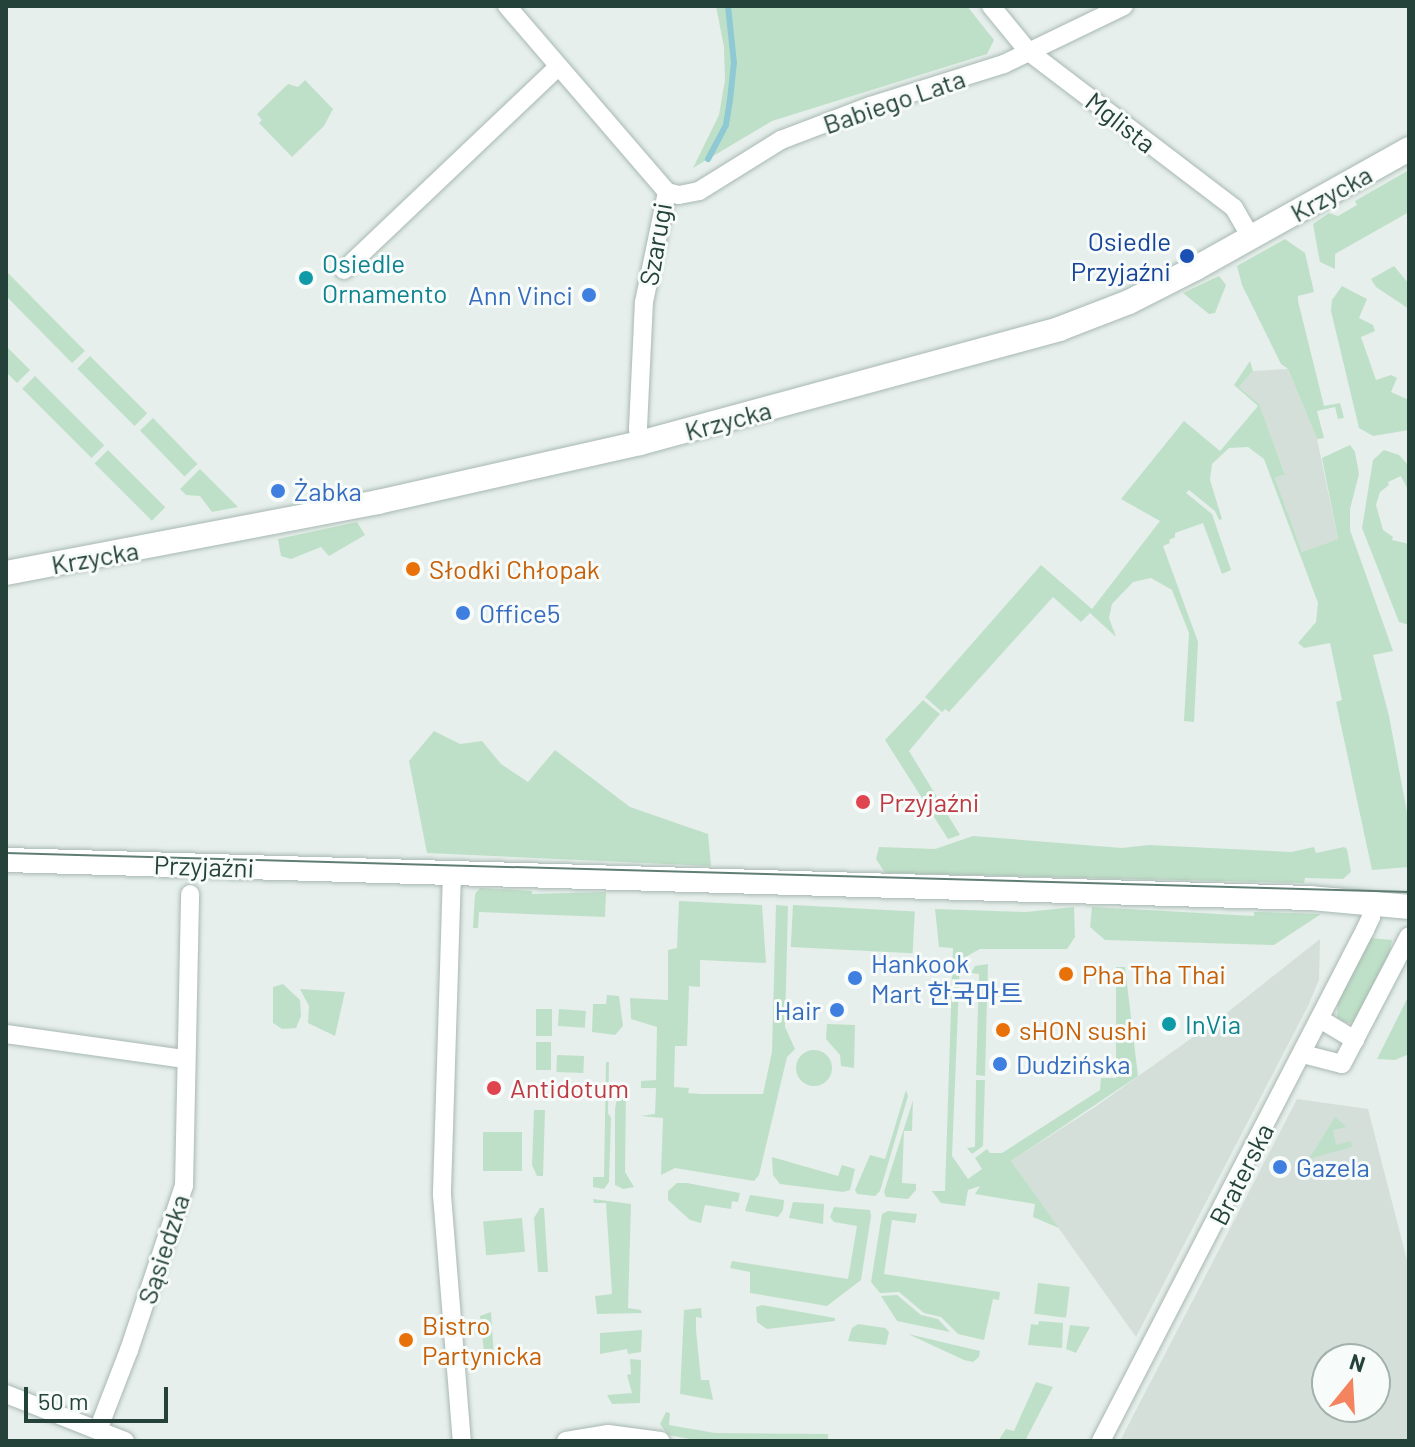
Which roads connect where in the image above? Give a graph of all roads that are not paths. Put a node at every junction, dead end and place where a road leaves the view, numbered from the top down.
1 (507, 6) edge
2 (991, 6) edge
3 (1124, 6) edge
4 (1028, 51) junction
5 (558, 67) junction
6 (1409, 149) edge
7 (667, 192) junction
8 (1251, 237) junction
9 (344, 270) dead end
10 (640, 443) junction
11 (6, 573) edge
12 (7, 865) edge
13 (452, 873) junction
14 (190, 894) dead end
15 (1372, 903) junction
16 (1409, 907) edge
17 (1409, 936) edge
18 (1320, 1019) junction
19 (6, 1034) edge
20 (1355, 1040) junction
21 (1303, 1054) junction
22 (185, 1059) junction
23 (6, 1394) edge
24 (98, 1430) junction
25 (125, 1441) edge
26 (462, 1441) edge
27 (566, 1441) edge
28 (661, 1441) edge
29 (1101, 1441) edge

1 - 5 street, Szarugi
2 - 4 street, Mglista
3 - 4 street, Babiego Lata
4 - 7 street, Babiego Lata
4 - 8 street, Mglista
5 - 7 street, Szarugi
5 - 9 street
6 - 8 street, Krzycka
7 - 10 street, Szarugi
8 - 10 street, Krzycka
10 - 11 street, Krzycka
12 - 13 street, Przyjaźni
13 - 15 street, Przyjaźni
13 - 26 street
14 - 22 street, Sąsiedzka
15 - 16 street, Przyjaźni
15 - 18 street, Braterska
17 - 20 street
18 - 20 street
18 - 21 street, Braterska
19 - 22 street
20 - 21 street
21 - 29 street, Braterska
22 - 24 street, Sąsiedzka
23 - 24 street
24 - 25 street
27 - 28 street

